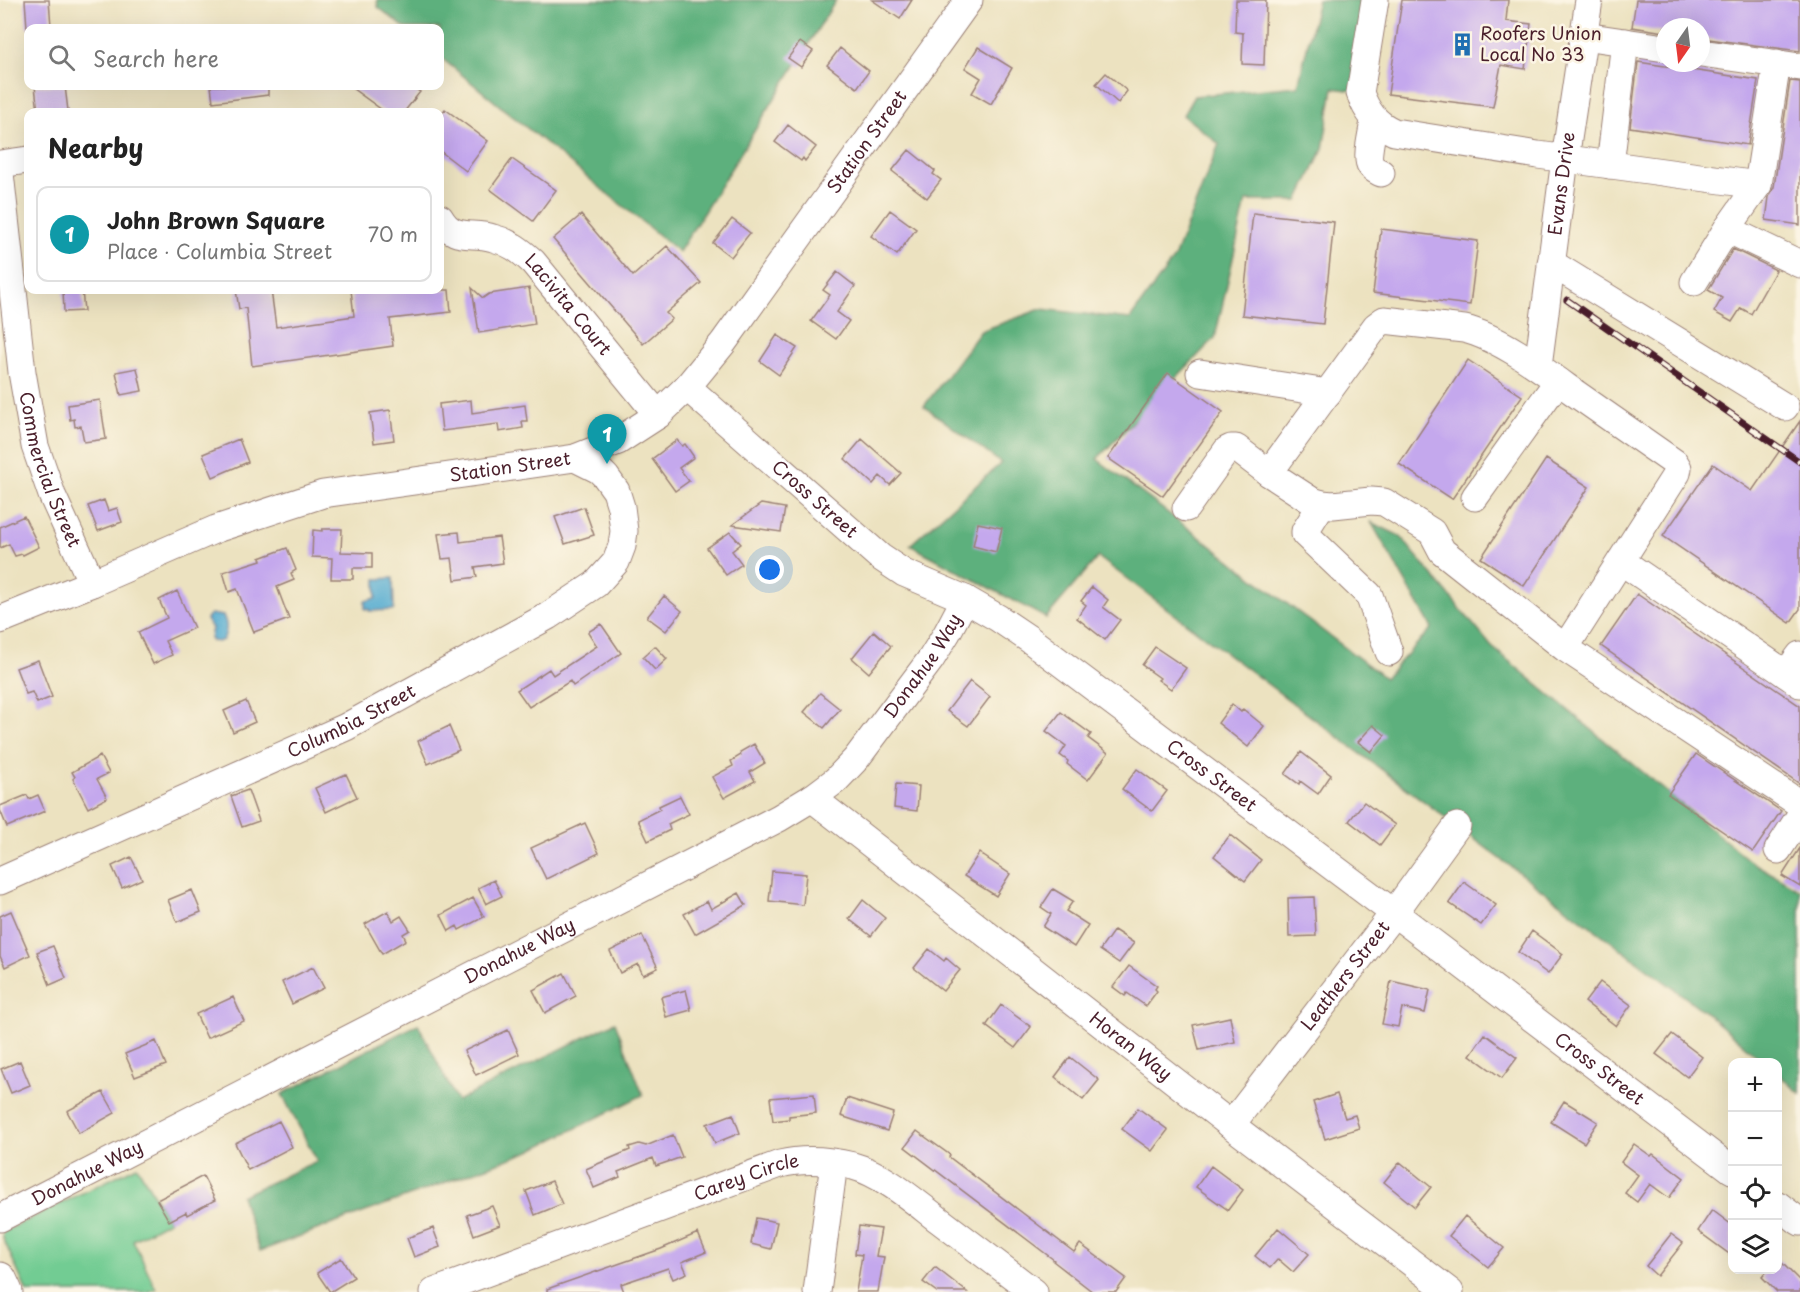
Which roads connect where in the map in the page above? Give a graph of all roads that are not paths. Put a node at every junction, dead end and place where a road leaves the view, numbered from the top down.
1 (969, 0) edge
2 (1375, 0) edge
3 (1589, 0) edge
4 (1584, 36) junction
5 (1625, 42) junction
6 (1656, 47) edge
7 (1710, 54) edge
8 (1789, 65) edge
9 (1374, 120) junction
10 (1565, 159) junction
11 (24, 161) edge
12 (0, 164) edge
13 (1610, 165) junction
14 (0, 173) edge
15 (1381, 173) dead end
16 (1758, 185) junction
17 (444, 229) edge
18 (1727, 229) junction
19 (1551, 263) junction
20 (1800, 264) edge
21 (1694, 282) dead end
22 (1200, 373) dead end
23 (11, 374) edge
24 (1548, 374) junction
25 (687, 387) junction
26 (1328, 393) junction
27 (1785, 407) dead end
28 (658, 415) junction
29 (618, 441) junction
30 (574, 458) junction
31 (1269, 473) junction
32 (616, 491) junction
33 (1475, 497) dead end
34 (1322, 504) junction
35 (1186, 508) dead end
36 (1621, 561) junction
37 (92, 583) junction
38 (964, 599) junction
39 (0, 620) edge
40 (1565, 648) junction
41 (1389, 651) dead end
42 (1796, 671) edge
43 (812, 798) junction
44 (1800, 804) edge
45 (1800, 816) edge
46 (1457, 826) dead end
47 (1778, 850) dead end
48 (0, 881) edge
49 (1394, 914) junction
50 (1231, 1125) junction
51 (834, 1163) junction
52 (1728, 1167) edge
53 (1782, 1208) edge
54 (0, 1218) edge
55 (1800, 1222) edge
56 (0, 1279) edge
57 (6, 1292) edge
58 (434, 1292) edge
59 (817, 1292) edge
60 (1034, 1292) edge
61 (1450, 1292) edge

1 - 25 street, Station Street
2 - 9 street
3 - 4 street, Evans Drive
4 - 5 street
4 - 10 street, Evans Drive
5 - 6 street
5 - 13 street
7 - 8 street
8 - 16 street
9 - 10 street
9 - 15 street
10 - 13 street
10 - 19 street, Evans Drive
11 - 12 street
13 - 16 street
14 - 23 street, Commercial Street
16 - 18 street
17 - 28 street, Lacivita Court
18 - 20 street
18 - 21 street
19 - 24 street, Evans Drive
19 - 27 street
22 - 26 street
23 - 37 street, Commercial Street
24 - 26 street
24 - 33 street
24 - 36 street
25 - 28 street, Station Street
25 - 38 street, Cross Street
26 - 31 street
28 - 29 street, Station Street
29 - 30 street, Station Street
29 - 32 street, Columbia Street
30 - 32 street, Columbia Street
30 - 37 street, Station Street
31 - 34 street
31 - 35 street
32 - 48 street, Columbia Street
34 - 40 street
34 - 41 street
36 - 40 street
36 - 42 street
37 - 39 street, Station Street
38 - 43 street, Donahue Way
38 - 49 street, Cross Street
40 - 44 street
43 - 50 street, Horan Way
43 - 54 street, Donahue Way
45 - 47 street
46 - 49 street, Leathers Street
49 - 50 street, Leathers Street
49 - 52 street, Cross Street
50 - 61 street, Horan Way
51 - 58 street, Carey Circle
51 - 59 street
51 - 60 street, Carey Circle
53 - 55 street
56 - 57 main road

